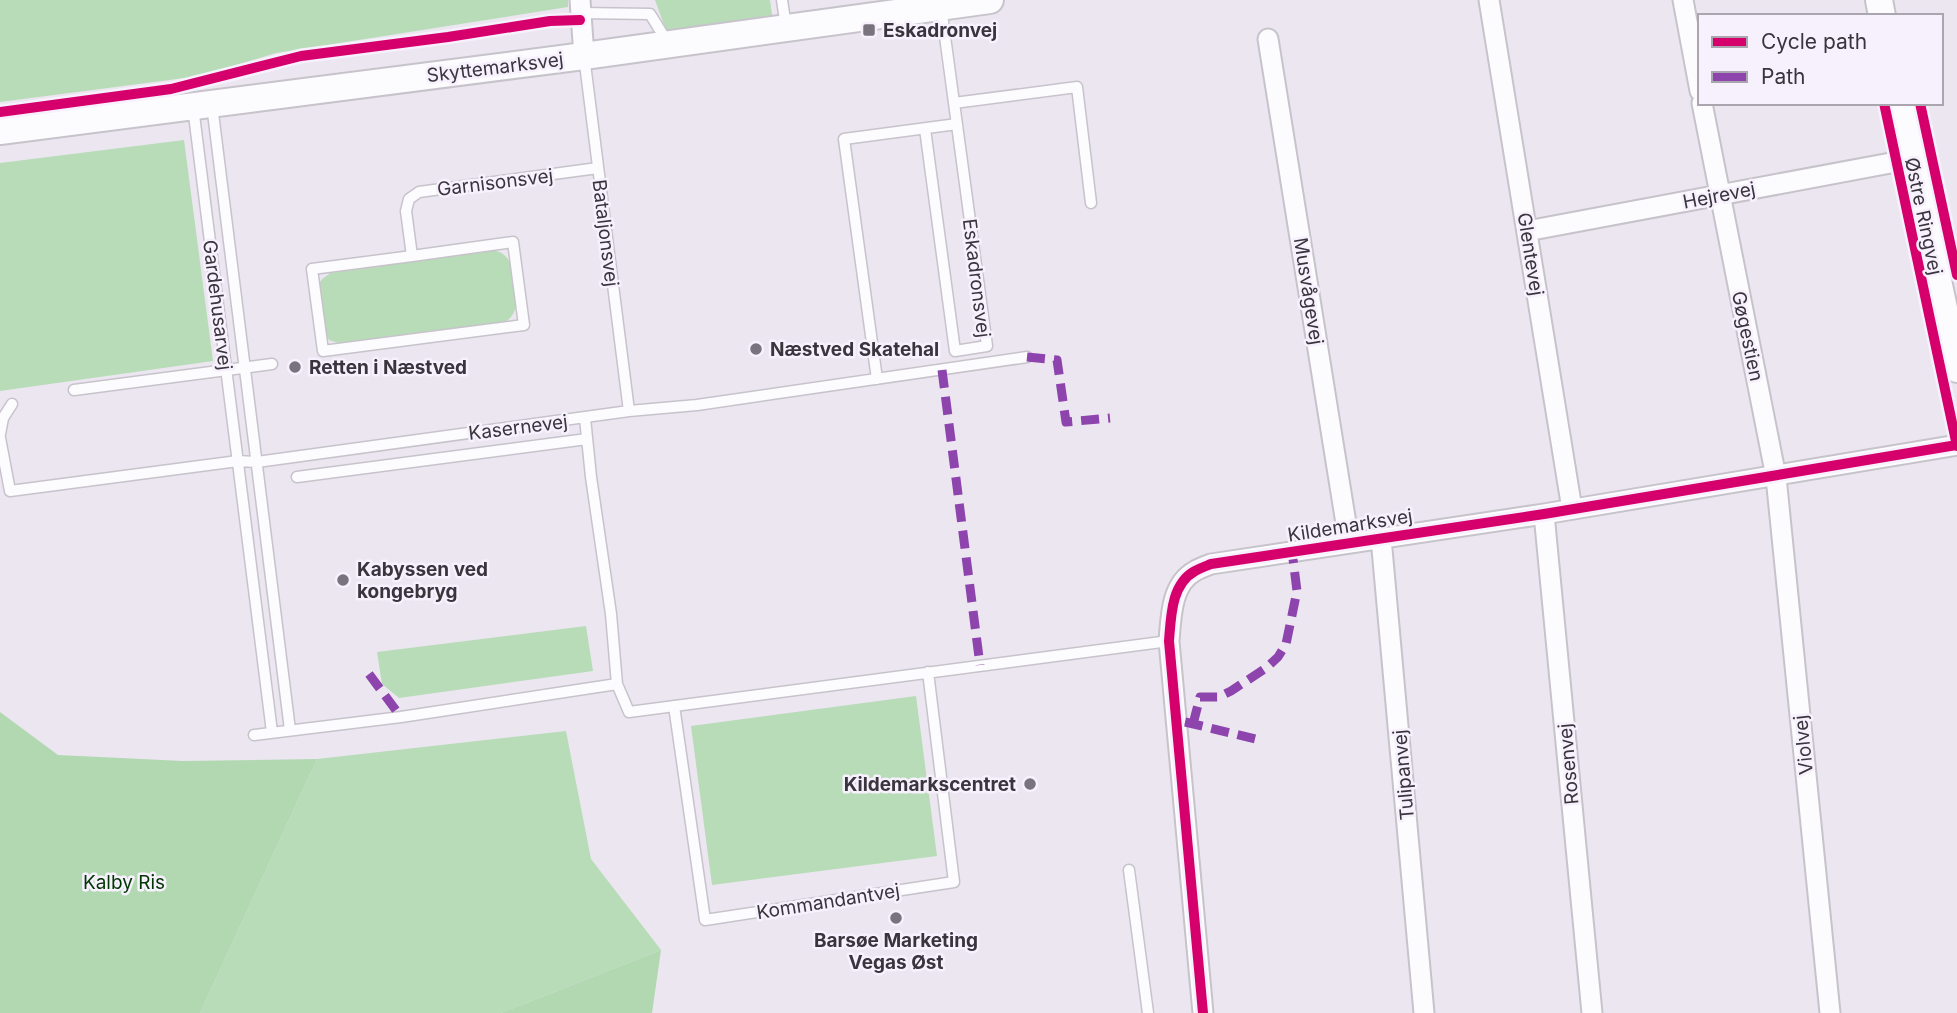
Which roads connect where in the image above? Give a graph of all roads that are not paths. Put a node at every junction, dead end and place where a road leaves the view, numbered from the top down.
1 (782, 0) edge
2 (990, 0) edge
3 (1489, 0) edge
4 (1683, 0) edge
5 (941, 6) junction
6 (580, 7) edge
7 (786, 28) junction
8 (1268, 39) dead end
9 (668, 44) junction
10 (584, 55) junction
11 (1698, 80) edge
12 (954, 103) junction
13 (203, 105) junction
14 (1702, 105) edge
15 (1900, 105) edge
16 (957, 124) junction
17 (925, 129) junction
18 (0, 131) edge
19 (1912, 159) junction
20 (598, 168) junction
21 (1719, 195) junction
22 (1091, 203) dead end
23 (1527, 231) junction
24 (412, 256) junction
25 (1027, 358) dead end
26 (272, 364) dead end
27 (245, 367) junction
28 (226, 369) junction
29 (1957, 369) edge
30 (877, 379) junction
31 (74, 390) dead end
32 (12, 404) dead end
33 (629, 411) junction
34 (585, 418) junction
35 (0, 436) edge
36 (586, 439) junction
37 (1957, 445) edge
38 (238, 461) junction
39 (257, 462) junction
40 (1776, 477) junction
41 (297, 478) dead end
42 (261, 500) junction
43 (243, 503) junction
44 (1572, 509) junction
45 (1544, 514) junction
46 (1381, 538) junction
47 (1349, 542) junction
48 (1169, 641) junction
49 (928, 672) junction
50 (617, 684) junction
51 (674, 706) junction
52 (290, 730) junction
53 (272, 733) junction
54 (254, 735) dead end
55 (1129, 870) dead end
56 (1147, 1013) edge
57 (1203, 1013) edge
58 (1424, 1013) edge
59 (1592, 1013) edge
60 (1829, 1013) edge

1 - 7 lane
2 - 5 street, Skyttemarksvej
3 - 23 street, Glentevej
4 - 11 street
5 - 7 street, Skyttemarksvej
5 - 12 lane, Eskadronsvej
6 - 9 lane
6 - 10 street
7 - 9 street, Skyttemarksvej
8 - 47 street, Musvågevej
9 - 10 street, Skyttemarksvej
10 - 13 street, Skyttemarksvej
10 - 20 lane, Bataljonsvej
12 - 16 lane, Eskadronsvej
12 - 22 lane
13 - 18 street, Skyttemarksvej
13 - 27 lane, Gardehusarvej
13 - 28 lane, Gardehusarvej
14 - 21 street, Gøgestien
15 - 19 street, Østre Ringvej
16 - 17 lane
16 - 17 lane, Eskadronsvej
17 - 30 lane
19 - 21 street, Hejrevej
19 - 29 street, Østre Ringvej
20 - 24 lane, Garnisonsvej
20 - 33 lane, Bataljonsvej
21 - 23 street, Hejrevej
21 - 40 street, Gøgestien
23 - 44 street, Glentevej
24 - 24 lane
25 - 30 lane, Kasernevej
26 - 27 lane
27 - 28 lane
27 - 39 lane, Gardehusarvej
28 - 31 lane
28 - 38 lane, Gardehusarvej
30 - 33 lane, Kasernevej
32 - 35 lane
33 - 34 lane, Kasernevej
34 - 36 lane
34 - 39 lane, Kasernevej
35 - 38 lane, Kasernevej
36 - 41 lane
36 - 50 lane
37 - 40 street, Kildemarksvej
38 - 39 lane, Kasernevej
38 - 43 lane, Gardehusarvej
39 - 42 lane, Gardehusarvej
40 - 44 street, Kildemarksvej
40 - 60 street, Violvej
42 - 43 lane
42 - 52 lane, Gardehusarvej
43 - 53 lane, Gardehusarvej
44 - 45 street, Kildemarksvej
45 - 46 street, Kildemarksvej
45 - 59 street, Rosenvej
46 - 47 street, Kildemarksvej
46 - 58 street, Tulipanvej
47 - 48 street, Kildemarksvej
48 - 49 lane
48 - 57 street, Kildemarksvej
49 - 51 lane
49 - 51 lane, Kommandantvej
50 - 51 lane
50 - 52 lane
52 - 53 lane
53 - 54 lane
55 - 56 lane

